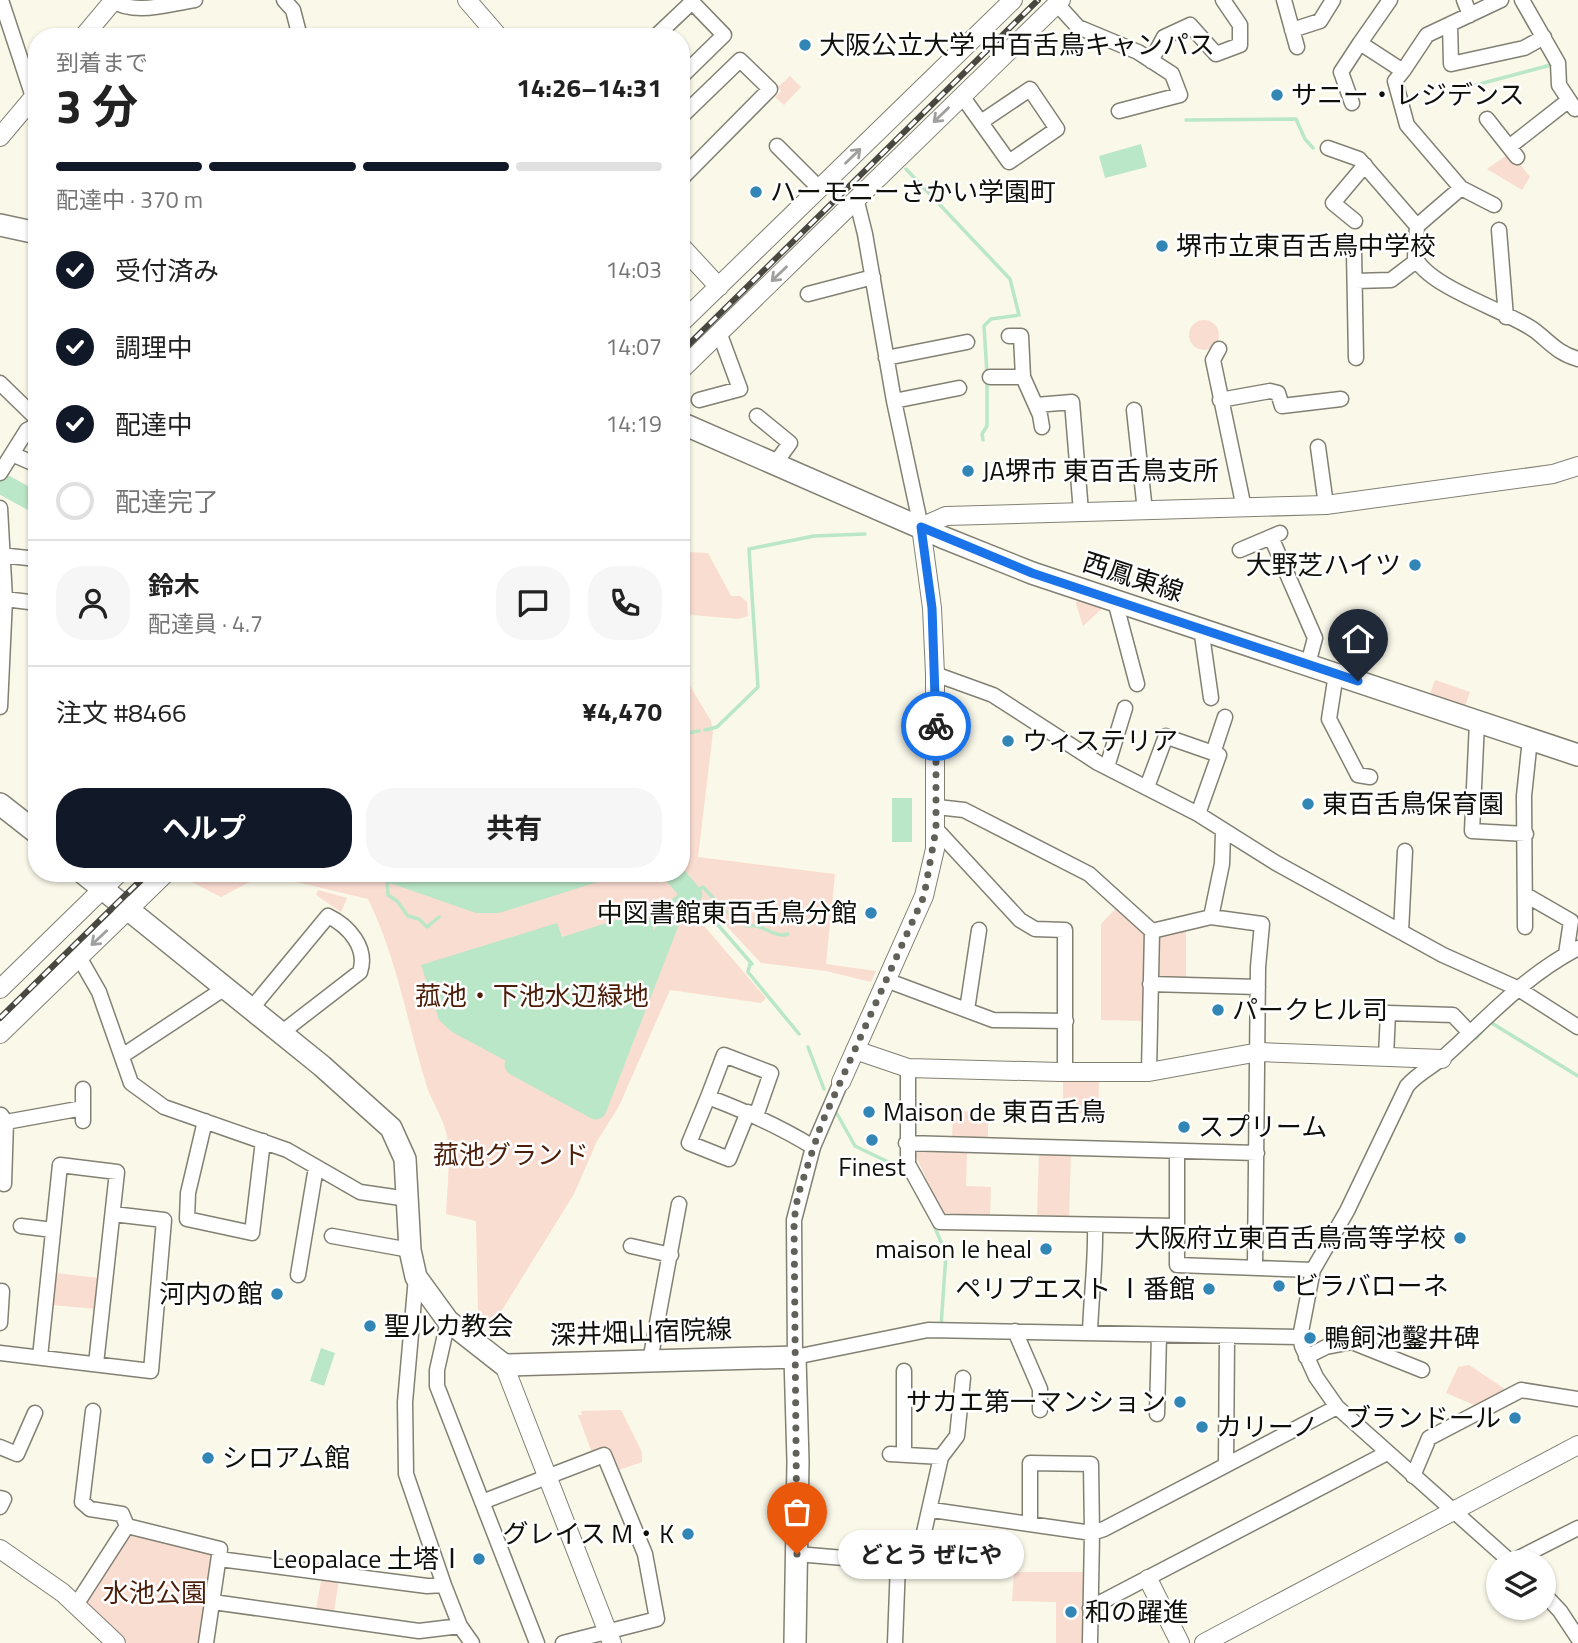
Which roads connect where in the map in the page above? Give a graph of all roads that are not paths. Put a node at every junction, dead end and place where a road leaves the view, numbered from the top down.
1 (1, 0) edge
2 (195, 0) edge
3 (284, 0) edge
4 (467, 0) edge
5 (1013, 0) edge
6 (1223, 0) edge
7 (1284, 0) edge
8 (1333, 0) edge
9 (1390, 0) edge
10 (1464, 0) edge
11 (1502, 0) edge
12 (1522, 0) edge
13 (113, 1) edge
14 (1059, 2) edge
15 (1470, 15) junction
16 (1450, 24) junction
17 (90, 28) edge
18 (298, 28) edge
19 (491, 28) edge
20 (665, 28) edge
21 (1293, 30) junction
22 (1544, 37) junction
23 (1360, 43) junction
24 (1297, 47) dead end
25 (1151, 61) junction
26 (690, 68) edge
27 (1403, 71) junction
28 (28, 79) edge
29 (962, 96) junction
30 (1352, 103) dead end
31 (28, 107) edge
32 (690, 108) edge
33 (1119, 111) dead end
34 (1487, 119) dead end
35 (981, 122) junction
36 (0, 137) edge
37 (777, 146) dead end
38 (1328, 148) dead end
39 (1365, 165) junction
40 (690, 170) edge
41 (819, 188) junction
42 (1461, 188) junction
43 (856, 198) junction
44 (1494, 205) dead end
45 (1355, 221) dead end
46 (0, 225) edge
47 (1417, 226) junction
48 (1499, 230) dead end
49 (28, 231) edge
50 (1354, 252) dead end
51 (690, 255) edge
52 (1416, 261) junction
53 (873, 277) junction
54 (1354, 281) junction
55 (719, 286) junction
56 (808, 294) dead end
57 (690, 314) edge
58 (1506, 317) junction
59 (719, 332) junction
60 (1009, 336) dead end
61 (967, 342) dead end
62 (1219, 349) dead end
63 (886, 358) junction
64 (1356, 358) dead end
65 (1578, 359) edge
66 (690, 361) edge
67 (990, 377) dead end
68 (1023, 377) junction
69 (0, 383) edge
70 (958, 388) dead end
71 (1341, 399) dead end
72 (699, 400) dead end
73 (1220, 400) junction
74 (894, 401) junction
75 (1036, 405) junction
76 (28, 410) edge
77 (1134, 410) dead end
78 (757, 416) dead end
79 (690, 427) edge
80 (1042, 427) dead end
81 (28, 430) edge
82 (1318, 447) dead end
83 (12, 454) junction
84 (28, 461) edge
85 (774, 465) junction
86 (1578, 466) edge
87 (0, 473) edge
88 (1326, 505) junction
89 (0, 508) edge
90 (1244, 508) junction
91 (1146, 511) junction
92 (1081, 512) junction
93 (921, 527) junction
94 (1, 533) edge
95 (1240, 550) dead end
96 (1, 555) edge
97 (28, 558) edge
98 (5, 599) junction
99 (1115, 601) junction
100 (28, 602) edge
101 (3, 616) edge
102 (1201, 628) junction
103 (1308, 664) junction
104 (935, 674) junction
105 (1336, 674) junction
106 (1137, 684) dead end
107 (1211, 698) dead end
108 (0, 707) edge
109 (1125, 708) dead end
110 (1225, 717) dead end
111 (1478, 722) junction
112 (1530, 739) junction
113 (1213, 753) junction
114 (1578, 755) edge
115 (1107, 767) junction
116 (1370, 777) dead end
117 (1147, 787) junction
118 (0, 804) edge
119 (937, 807) junction
120 (1198, 814) junction
121 (28, 826) edge
122 (936, 829) junction
123 (1223, 832) junction
124 (1526, 834) junction
125 (1401, 858) dead end
126 (93, 882) edge
127 (110, 882) edge
128 (157, 882) edge
129 (102, 890) junction
130 (1525, 895) junction
131 (128, 911) junction
132 (1211, 917) junction
133 (1525, 927) dead end
134 (979, 930) dead end
135 (1152, 931) junction
136 (1401, 932) junction
137 (1572, 951) edge
138 (79, 957) junction
139 (886, 980) junction
140 (1150, 984) junction
141 (1258, 987) junction
142 (225, 988) junction
143 (1517, 988) junction
144 (0, 989) edge
145 (251, 1009) junction
146 (967, 1010) junction
147 (1066, 1021) junction
148 (1578, 1027) edge
149 (281, 1033) junction
150 (1470, 1033) junction
151 (0, 1034) edge
152 (855, 1049) junction
153 (1259, 1052) junction
154 (122, 1056) junction
155 (1386, 1057) junction
156 (1442, 1059) junction
157 (908, 1068) junction
158 (1065, 1072) junction
159 (1149, 1072) junction
160 (841, 1082) joint
161 (83, 1088) dead end
162 (708, 1097) junction
163 (752, 1114) junction
164 (3, 1118) edge
165 (205, 1121) junction
166 (263, 1141) junction
167 (906, 1143) junction
168 (813, 1147) junction
169 (1177, 1151) junction
170 (1257, 1153) junction
171 (316, 1167) junction
172 (4, 1184) dead end
173 (408, 1199) junction
174 (679, 1204) dead end
175 (113, 1214) junction
176 (1096, 1225) junction
177 (22, 1226) dead end
178 (1177, 1226) junction
179 (53, 1230) junction
180 (332, 1236) dead end
181 (631, 1246) dead end
182 (410, 1250) junction
183 (671, 1255) junction
184 (1255, 1265) junction
185 (1313, 1269) junction
186 (298, 1275) dead end
187 (416, 1277) junction
188 (2, 1291) dead end
189 (448, 1321) junction
190 (0, 1322) edge
191 (1015, 1331) junction
192 (1090, 1333) junction
193 (1159, 1335) junction
194 (1300, 1336) junction
195 (1227, 1337) junction
196 (0, 1353) edge
197 (40, 1357) junction
198 (794, 1357) junction
199 (1306, 1357) junction
200 (650, 1361) junction
201 (96, 1364) junction
202 (504, 1365) junction
203 (1422, 1370) dead end
204 (904, 1371) dead end
205 (963, 1378) dead end
206 (1578, 1399) edge
207 (1337, 1407) junction
208 (1040, 1410) dead end
209 (93, 1411) dead end
210 (35, 1413) dead end
211 (1157, 1413) dead end
212 (1578, 1445) edge
213 (0, 1447) edge
214 (1387, 1453) junction
215 (941, 1457) junction
216 (1226, 1464) junction
217 (1413, 1476) junction
218 (547, 1477) junction
219 (0, 1498) edge
220 (482, 1502) junction
221 (0, 1507) edge
222 (932, 1510) junction
223 (1454, 1511) junction
224 (1030, 1523) junction
225 (127, 1526) junction
226 (1578, 1528) edge
227 (1091, 1533) junction
228 (0, 1549) edge
229 (1498, 1550) edge
230 (1535, 1550) edge
231 (797, 1554) junction
232 (219, 1559) junction
233 (898, 1563) junction
234 (1148, 1579) junction
235 (444, 1585) junction
236 (213, 1602) junction
237 (76, 1605) junction
238 (1556, 1607) edge
239 (1090, 1608) junction
240 (460, 1626) junction
241 (610, 1638) edge
242 (1578, 1638) edge
243 (113, 1642) edge
244 (206, 1643) edge
245 (472, 1643) edge
246 (537, 1643) edge
247 (563, 1643) edge
248 (794, 1643) edge
249 (895, 1643) edge
250 (1090, 1643) edge
251 (1180, 1643) edge
252 (1204, 1643) edge

1 - 28 street
2 - 13 street
3 - 18 street
4 - 19 street
41 -> 5 street
6 - 25 street
7 - 21 street
8 - 21 street
9 - 23 street
10 - 15 street
11 - 15 street
12 - 22 street
13 - 17 street
14 - 25 street
14 - 29 street
15 - 16 street
16 - 22 street
16 - 27 street
20 - 26 street
21 - 24 street
22 - 34 street
23 - 27 street
23 - 30 street
25 - 33 street
27 - 42 street
29 - 35 street
29 -> 43 street
31 - 36 street
32 - 40 street
35 - 35 street
37 - 41 street
38 - 39 street
39 - 45 street
39 - 47 street
41 - 55 street
42 - 44 street
42 - 47 street
43 - 53 street
43 -> 59 street
46 - 49 main road
47 - 52 street
48 - 58 street
50 - 54 street
51 - 55 street
52 - 54 street
52 - 58 street
53 - 56 street
53 - 63 street
54 - 64 street
55 - 57 street
58 - 65 street
59 - 66 street
59 - 72 street
60 - 68 street
61 - 63 street
62 - 73 street
63 - 74 street
67 - 68 street
68 - 75 street
69 - 76 street
70 - 74 street
71 - 73 street
73 - 90 street
74 - 93 street
75 - 80 street
75 - 92 street
77 - 91 street
78 - 85 street
79 - 85 main road, 西鳳東線
81 - 83 street
82 - 88 street
83 - 84 street
83 - 87 street
85 - 93 main road, 西鳳東線
86 - 88 street
88 - 90 street
89 - 94 street
90 - 91 street
91 - 92 street
92 - 93 street
93 - 99 main road, 西鳳東線
93 - 104 street
94 - 96 street
95 - 103 street
96 - 97 street
96 - 98 street
98 - 100 street
98 - 101 street
99 - 102 main road, 西鳳東線
99 - 106 street
101 - 108 street
102 - 103 main road, 西鳳東線
102 - 107 street
103 - 105 main road, 西鳳東線
104 - 115 street
104 - 119 street
105 - 111 main road, 西鳳東線
105 - 116 street
109 - 115 street
110 - 113 street
111 - 112 main road, 西鳳東線
111 - 124 street
112 - 114 main road, 西鳳東線
112 - 124 street
113 - 117 street
113 - 120 street
115 - 117 street
117 - 120 street
118 - 121 main road
119 - 122 street
119 - 135 street
120 - 123 street
122 - 139 street
122 - 147 street
123 - 132 street
123 - 136 street
124 - 130 street
125 - 136 street
126 - 129 main road
127 - 129 street
128 - 131 street
129 - 131 main road
129 - 144 street
130 - 133 street
130 - 137 street
131 -> 138 street
131 - 142 main road
132 - 135 street
132 - 141 street
134 - 146 street
135 - 140 street
136 - 143 street
137 - 143 street
138 - 151 street
138 - 154 street
139 - 146 street
139 - 152 street
140 - 141 street
140 - 159 street
141 - 153 street
142 - 145 main road
142 - 154 street
143 - 148 street
143 - 150 street
145 - 149 main road
145 - 149 street
146 - 147 street
147 - 158 street
149 - 173 main road
150 - 155 street
150 - 156 street
152 - 157 street
152 - 160 street
153 - 155 street
153 - 159 street
153 - 170 street
154 - 165 street
155 - 156 street
156 - 185 street
157 - 158 street
157 - 167 street
158 - 159 street
160 - 168 street
161 - 164 street
162 - 163 street
162 - 163 street
162 - 163 street
163 - 168 street
164 - 172 street
165 - 166 street
165 - 166 street
166 - 171 street
167 - 169 street
167 - 176 street
168 - 198 street
169 - 170 street
169 - 178 street
170 - 184 street
171 - 173 street
171 - 186 street
173 - 182 main road
174 - 183 street
175 - 179 street
175 - 201 street
175 - 201 street
176 - 178 street
176 - 192 street
177 - 179 street
178 - 184 street
179 - 197 street
180 - 182 street
181 - 183 street
182 - 187 main road
183 - 200 street
184 - 185 street
185 - 194 street
187 - 189 main road
187 - 235 street
188 - 190 street
189 - 202 main road
189 - 220 street
191 - 192 street
191 - 198 street
191 - 208 street
192 - 193 street
193 - 195 street
193 - 211 street
194 - 195 street
194 - 199 street
195 - 216 street
196 - 197 street
197 - 201 street
198 - 200 main road, 深井畑山宿院線
198 - 231 main road
199 - 203 street
199 - 207 street
200 - 202 main road, 深井畑山宿院線
202 - 218 street
204 - 215 street
205 - 215 street
206 - 217 street
207 - 214 street
207 - 216 street
209 - 225 street
210 - 213 street
212 - 223 street
214 - 217 street
214 - 234 street
215 - 222 street
216 - 227 street
217 - 223 street
218 - 220 street
218 - 241 street
218 - 241 street
219 - 221 street
220 - 246 street
222 - 224 street
222 - 233 street
223 - 229 street
223 - 252 street
224 - 227 street
224 - 227 street
225 - 232 street
225 - 237 street
226 - 230 street
227 - 239 street
228 - 237 street
231 - 233 street
231 - 248 main road
232 - 235 street
232 - 236 street
233 - 249 street
234 - 239 street
234 - 251 street
235 - 240 street
236 - 240 street
236 - 244 street
237 - 243 street
238 - 242 street
239 - 250 street
240 - 245 street
241 - 247 street

